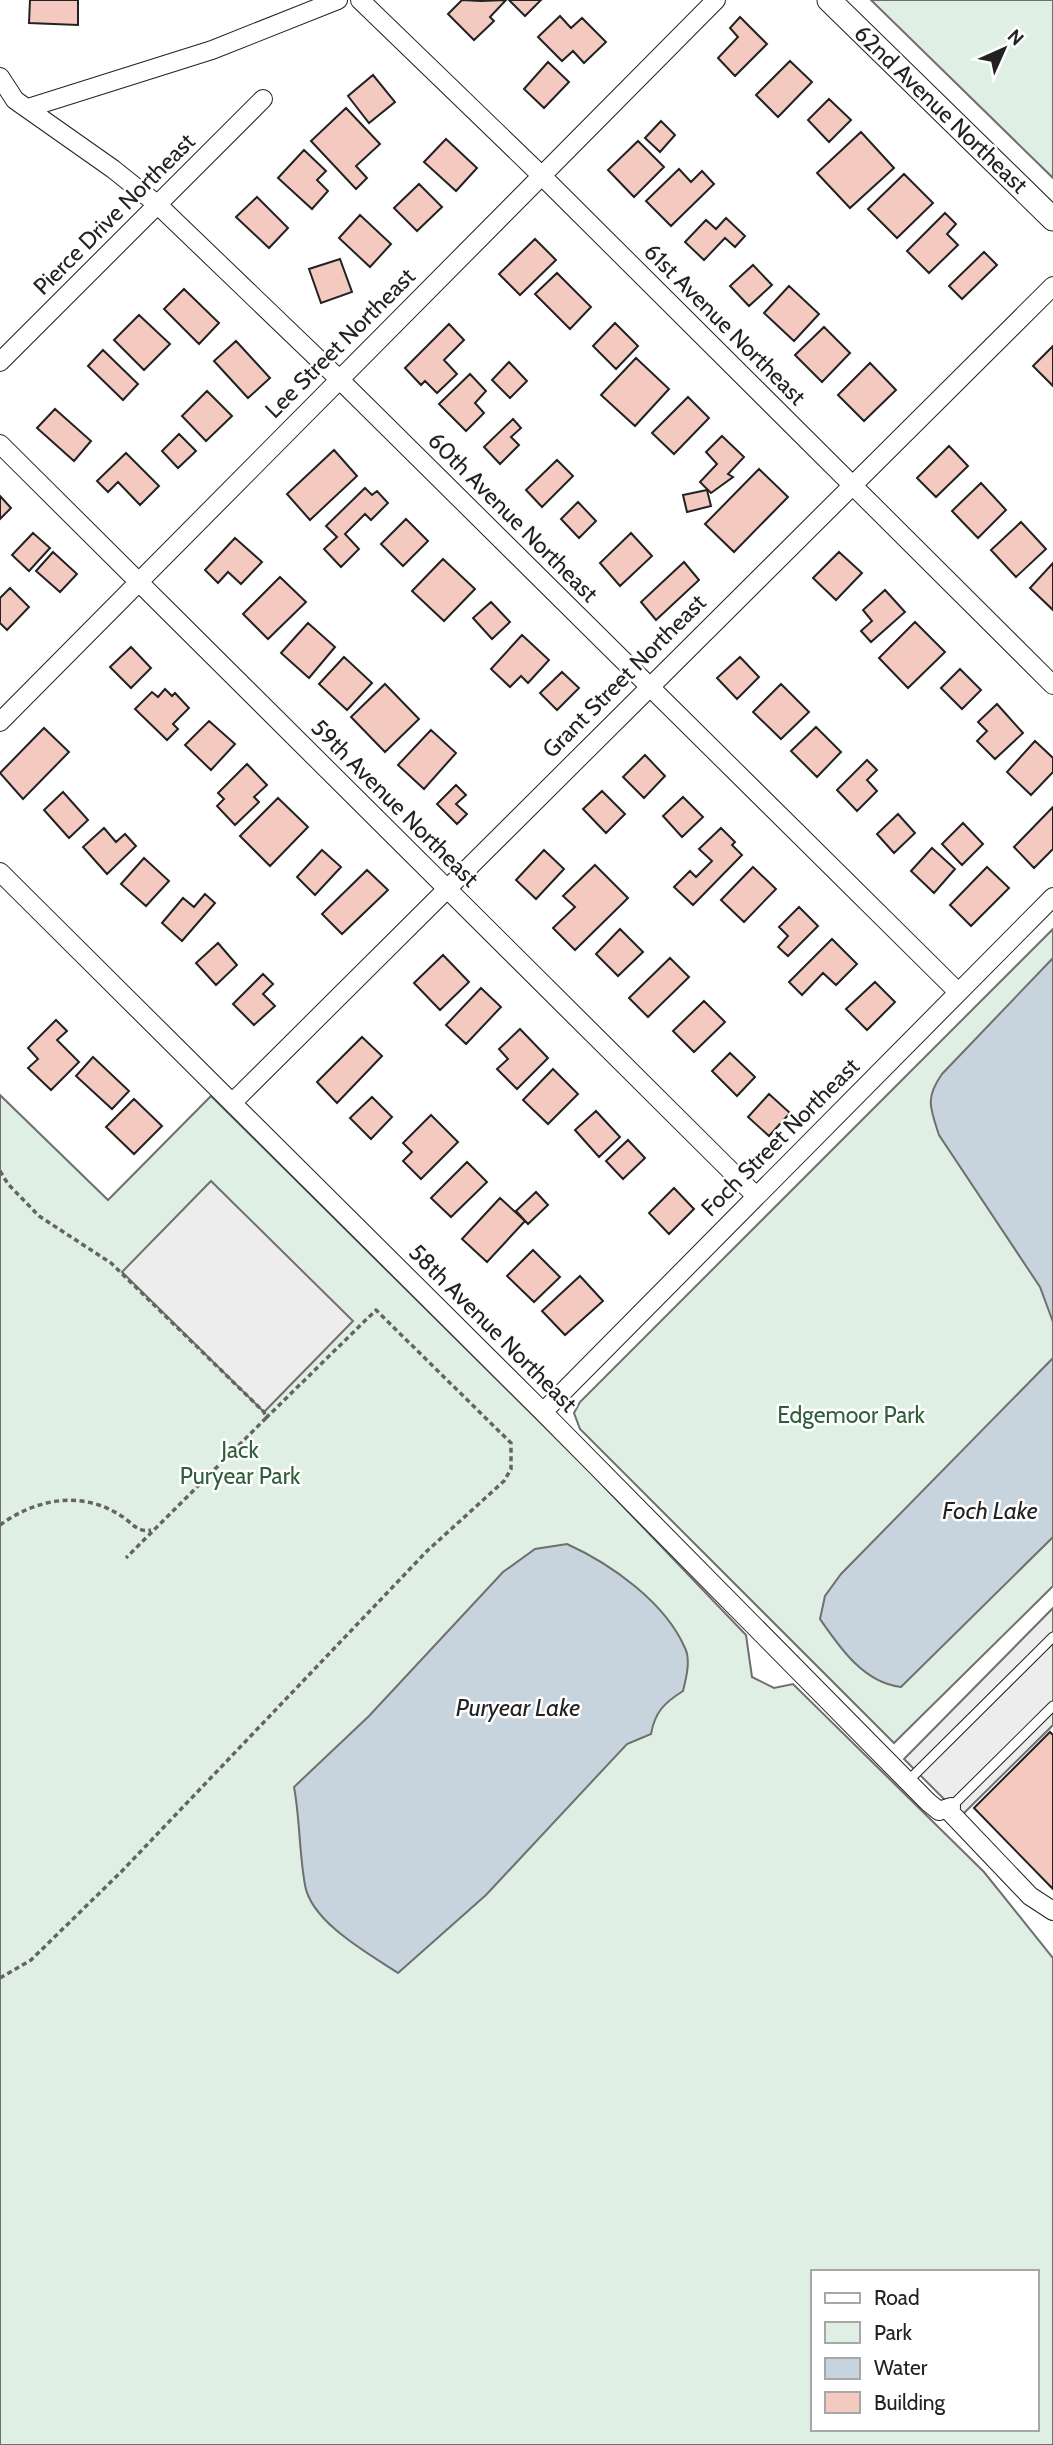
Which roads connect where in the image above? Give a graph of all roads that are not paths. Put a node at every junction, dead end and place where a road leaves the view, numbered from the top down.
1 (338, 0) edge
2 (360, 0) edge
3 (716, 0) edge
4 (829, 0) edge
5 (0, 77) edge
6 (263, 99) dead end
7 (14, 104) edge
8 (543, 177) junction
9 (158, 205) junction
10 (1053, 219) edge
11 (1053, 286) edge
12 (0, 362) edge
13 (339, 379) junction
14 (0, 444) edge
15 (851, 484) junction
16 (138, 582) junction
17 (1053, 685) edge
18 (648, 686) junction
19 (0, 722) edge
20 (0, 872) edge
21 (446, 889) junction
22 (1053, 897) edge
23 (958, 992) junction
24 (232, 1103) junction
25 (756, 1196) junction
26 (543, 1412) junction
27 (1053, 1637) edge
28 (1053, 1706) edge
29 (909, 1780) junction
30 (950, 1808) junction
31 (1053, 1911) edge

1 - 7 street
2 - 8 street, 61st Avenue Northeast
3 - 8 street, Lee Street Northeast
4 - 10 street, 62nd Avenue Northeast
5 - 7 street
6 - 9 street, Pierce Drive Northeast
7 - 9 street, 60th Avenue Northeast
8 - 13 street, Lee Street Northeast
8 - 15 street, 61st Avenue Northeast
9 - 12 street, Pierce Drive Northeast
9 - 13 street, 60th Avenue Northeast
11 - 15 street, Grant Street Northeast
13 - 16 street, Lee Street Northeast
13 - 18 street, 60th Avenue Northeast
14 - 16 street, 59th Avenue Northeast
15 - 17 street, 61st Avenue Northeast
15 - 18 street, Grant Street Northeast
16 - 19 street, Lee Street Northeast
16 - 21 street, 59th Avenue Northeast
18 - 21 street, Grant Street Northeast
18 - 23 street, 60th Avenue Northeast
20 - 24 street, 58th Avenue Northeast
21 - 24 street, Grant Street Northeast
21 - 25 street, 59th Avenue Northeast
22 - 23 street, Foch Street Northeast
23 - 25 street, Foch Street Northeast
24 - 26 street, 58th Avenue Northeast
25 - 26 street, Foch Street Northeast
26 - 29 street, 58th Avenue Northeast
27 - 29 lane
28 - 30 lane
29 - 30 street, 58th Avenue Northeast
30 - 31 street

